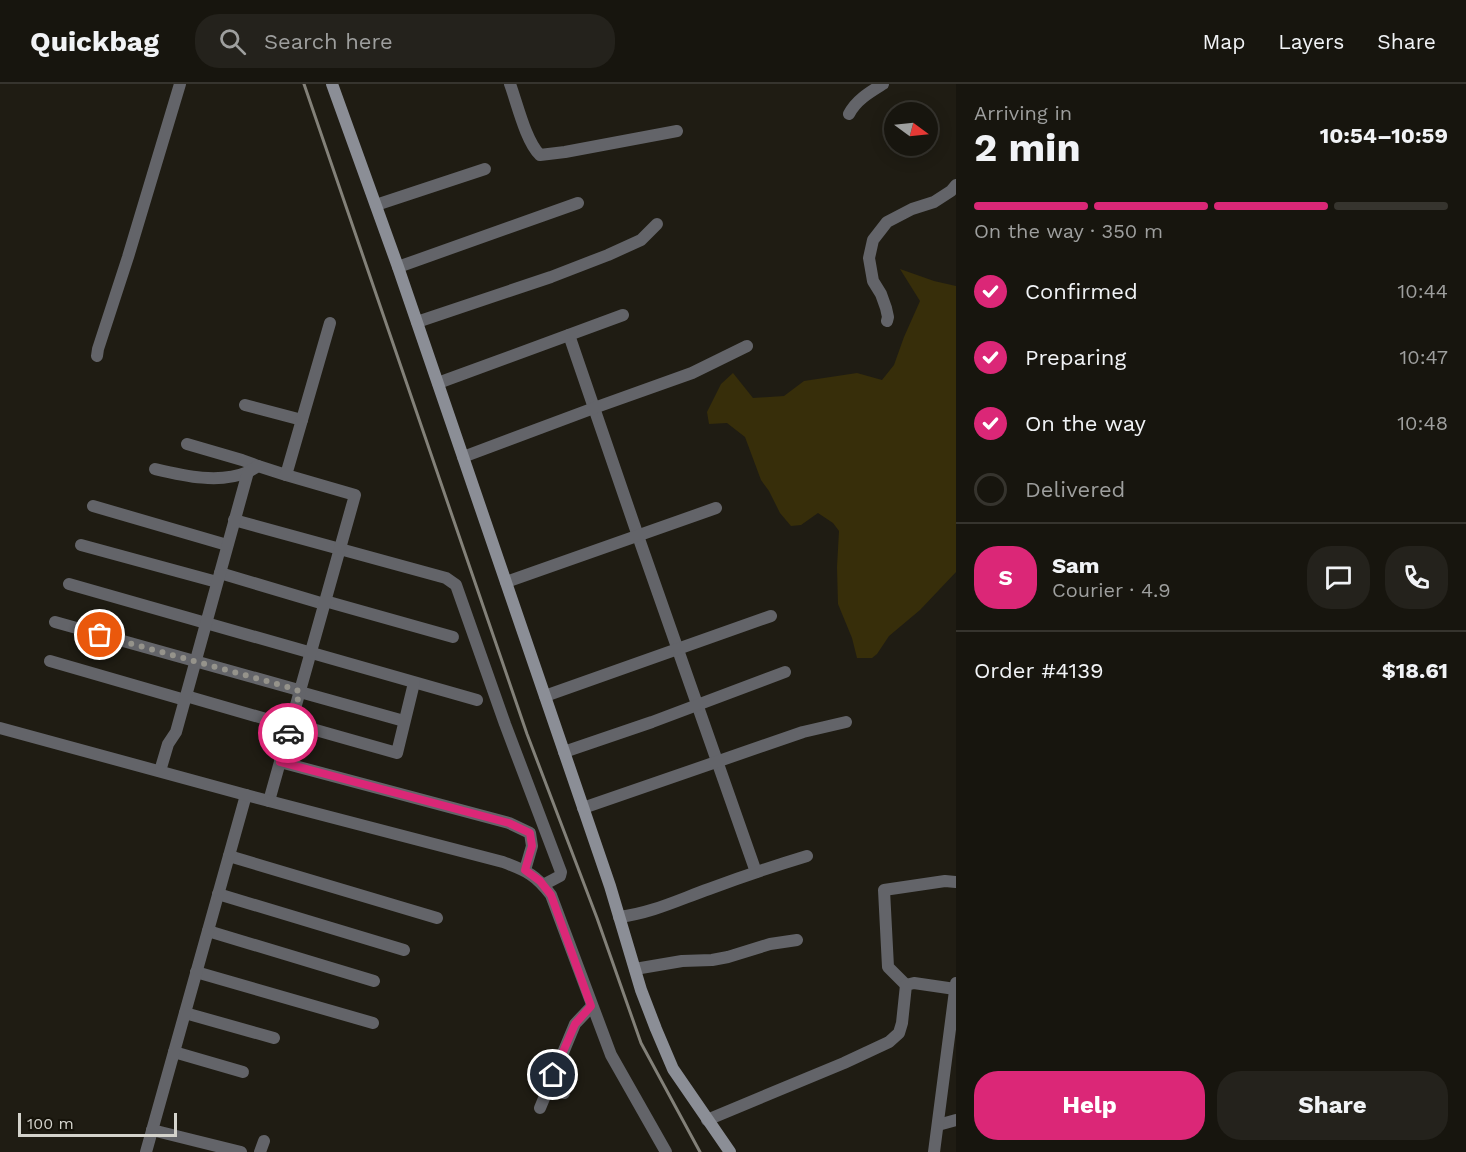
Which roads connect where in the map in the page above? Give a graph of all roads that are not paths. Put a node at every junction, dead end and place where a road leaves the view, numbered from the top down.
1 (180, 84) edge
2 (332, 84) edge
3 (510, 84) edge
4 (883, 84) edge
5 (849, 114) dead end
6 (677, 131) dead end
7 (485, 169) dead end
8 (956, 185) edge
9 (579, 203) dead end
10 (376, 206) junction
11 (657, 224) dead end
12 (398, 267) junction
13 (622, 315) dead end
14 (887, 321) dead end
15 (417, 322) junction
16 (330, 323) dead end
17 (569, 335) junction
18 (747, 346) dead end
19 (97, 356) dead end
20 (438, 383) junction
21 (245, 405) dead end
22 (594, 408) junction
23 (302, 420) junction
24 (187, 444) dead end
25 (463, 457) junction
26 (155, 469) dead end
27 (253, 469) junction
28 (286, 475) junction
29 (93, 506) dead end
30 (716, 508) dead end
31 (234, 520) junction
32 (638, 536) junction
33 (81, 545) dead end
34 (227, 545) junction
35 (340, 549) junction
36 (218, 577) junction
37 (506, 582) junction
38 (69, 584) dead end
39 (325, 602) junction
40 (771, 616) dead end
41 (55, 622) dead end
42 (206, 624) junction
43 (453, 637) dead end
44 (678, 649) junction
45 (310, 653) junction
46 (50, 661) dead end
47 (196, 661) junction
48 (785, 672) dead end
49 (414, 683) junction
50 (300, 692) junction
51 (545, 696) junction
52 (186, 698) junction
53 (477, 700) dead end
54 (697, 705) junction
55 (405, 721) junction
56 (846, 722) dead end
57 (290, 724) junction
58 (0, 728) edge
59 (564, 752) junction
60 (717, 761) junction
61 (280, 762) junction
62 (160, 771) junction
63 (246, 795) junction
64 (269, 801) junction
65 (584, 808) junction
66 (229, 856) junction
67 (807, 856) dead end
68 (525, 870) junction
69 (756, 872) junction
70 (956, 882) edge
71 (543, 885) junction
72 (218, 894) junction
73 (619, 917) junction
74 (437, 918) dead end
75 (208, 931) junction
76 (797, 940) dead end
77 (404, 950) dead end
78 (635, 969) junction
79 (196, 972) junction
80 (374, 981) dead end
81 (906, 985) junction
82 (956, 986) edge
83 (591, 1006) junction
84 (185, 1013) junction
85 (373, 1023) dead end
86 (274, 1038) dead end
87 (174, 1052) junction
88 (243, 1072) dead end
89 (549, 1086) junction
90 (564, 1093) dead end
91 (540, 1108) dead end
92 (707, 1120) junction
93 (956, 1120) edge
94 (938, 1125) junction
95 (152, 1130) junction
96 (146, 1152) edge
97 (241, 1152) edge
98 (666, 1152) edge
99 (729, 1152) edge
100 (934, 1152) edge

1 - 19 street
2 - 10 main road
3 - 6 street
4 - 5 street
7 - 10 street
8 - 14 street
9 - 12 street
10 - 12 main road
11 - 15 street
12 - 15 main road
13 - 17 street
15 - 20 main road
16 - 23 street
17 - 20 street
17 - 22 street
18 - 22 street
20 - 25 main road
21 - 23 street
22 - 25 street
22 - 32 street
23 - 28 street
24 - 27 street
25 - 37 main road
26 - 27 street
27 - 28 street
27 - 31 street
28 - 35 street
29 - 34 street
30 - 32 street
31 - 34 street
31 - 35 street
32 - 37 street
32 - 44 street
33 - 36 street
34 - 36 street
35 - 39 street
35 - 71 street
36 - 39 street
36 - 42 street
37 - 51 main road
38 - 42 street
39 - 43 street
39 - 45 street
40 - 44 street
41 - 47 street
42 - 45 street
42 - 47 street
44 - 51 street
44 - 54 street
45 - 49 street
45 - 50 street
46 - 52 street
47 - 50 street
47 - 52 street
48 - 54 street
49 - 53 street
49 - 55 street
50 - 55 street
50 - 57 street
51 - 59 main road
52 - 57 street
52 - 62 street
54 - 59 street
54 - 60 street
55 - 57 street
56 - 60 street
57 - 61 street
58 - 62 street
59 - 65 main road
60 - 65 street
60 - 69 street
61 - 64 street
61 - 68 street
62 - 63 street
63 - 64 street
63 - 66 street
64 - 68 street
65 - 73 main road
66 - 72 street
66 - 74 street
67 - 69 street
68 - 71 street
69 - 73 street
70 - 81 street
71 - 83 street
72 - 75 street
72 - 77 street
73 - 78 main road
75 - 79 street
75 - 80 street
76 - 78 street
78 - 92 main road
79 - 84 street
79 - 85 street
81 - 82 street
81 - 92 street
82 - 94 street
83 - 89 street
83 - 98 street
84 - 86 street
84 - 87 street
87 - 88 street
87 - 95 street
89 - 90 street
89 - 91 street
92 - 99 main road
93 - 94 street
94 - 100 street
95 - 96 street
95 - 97 street

